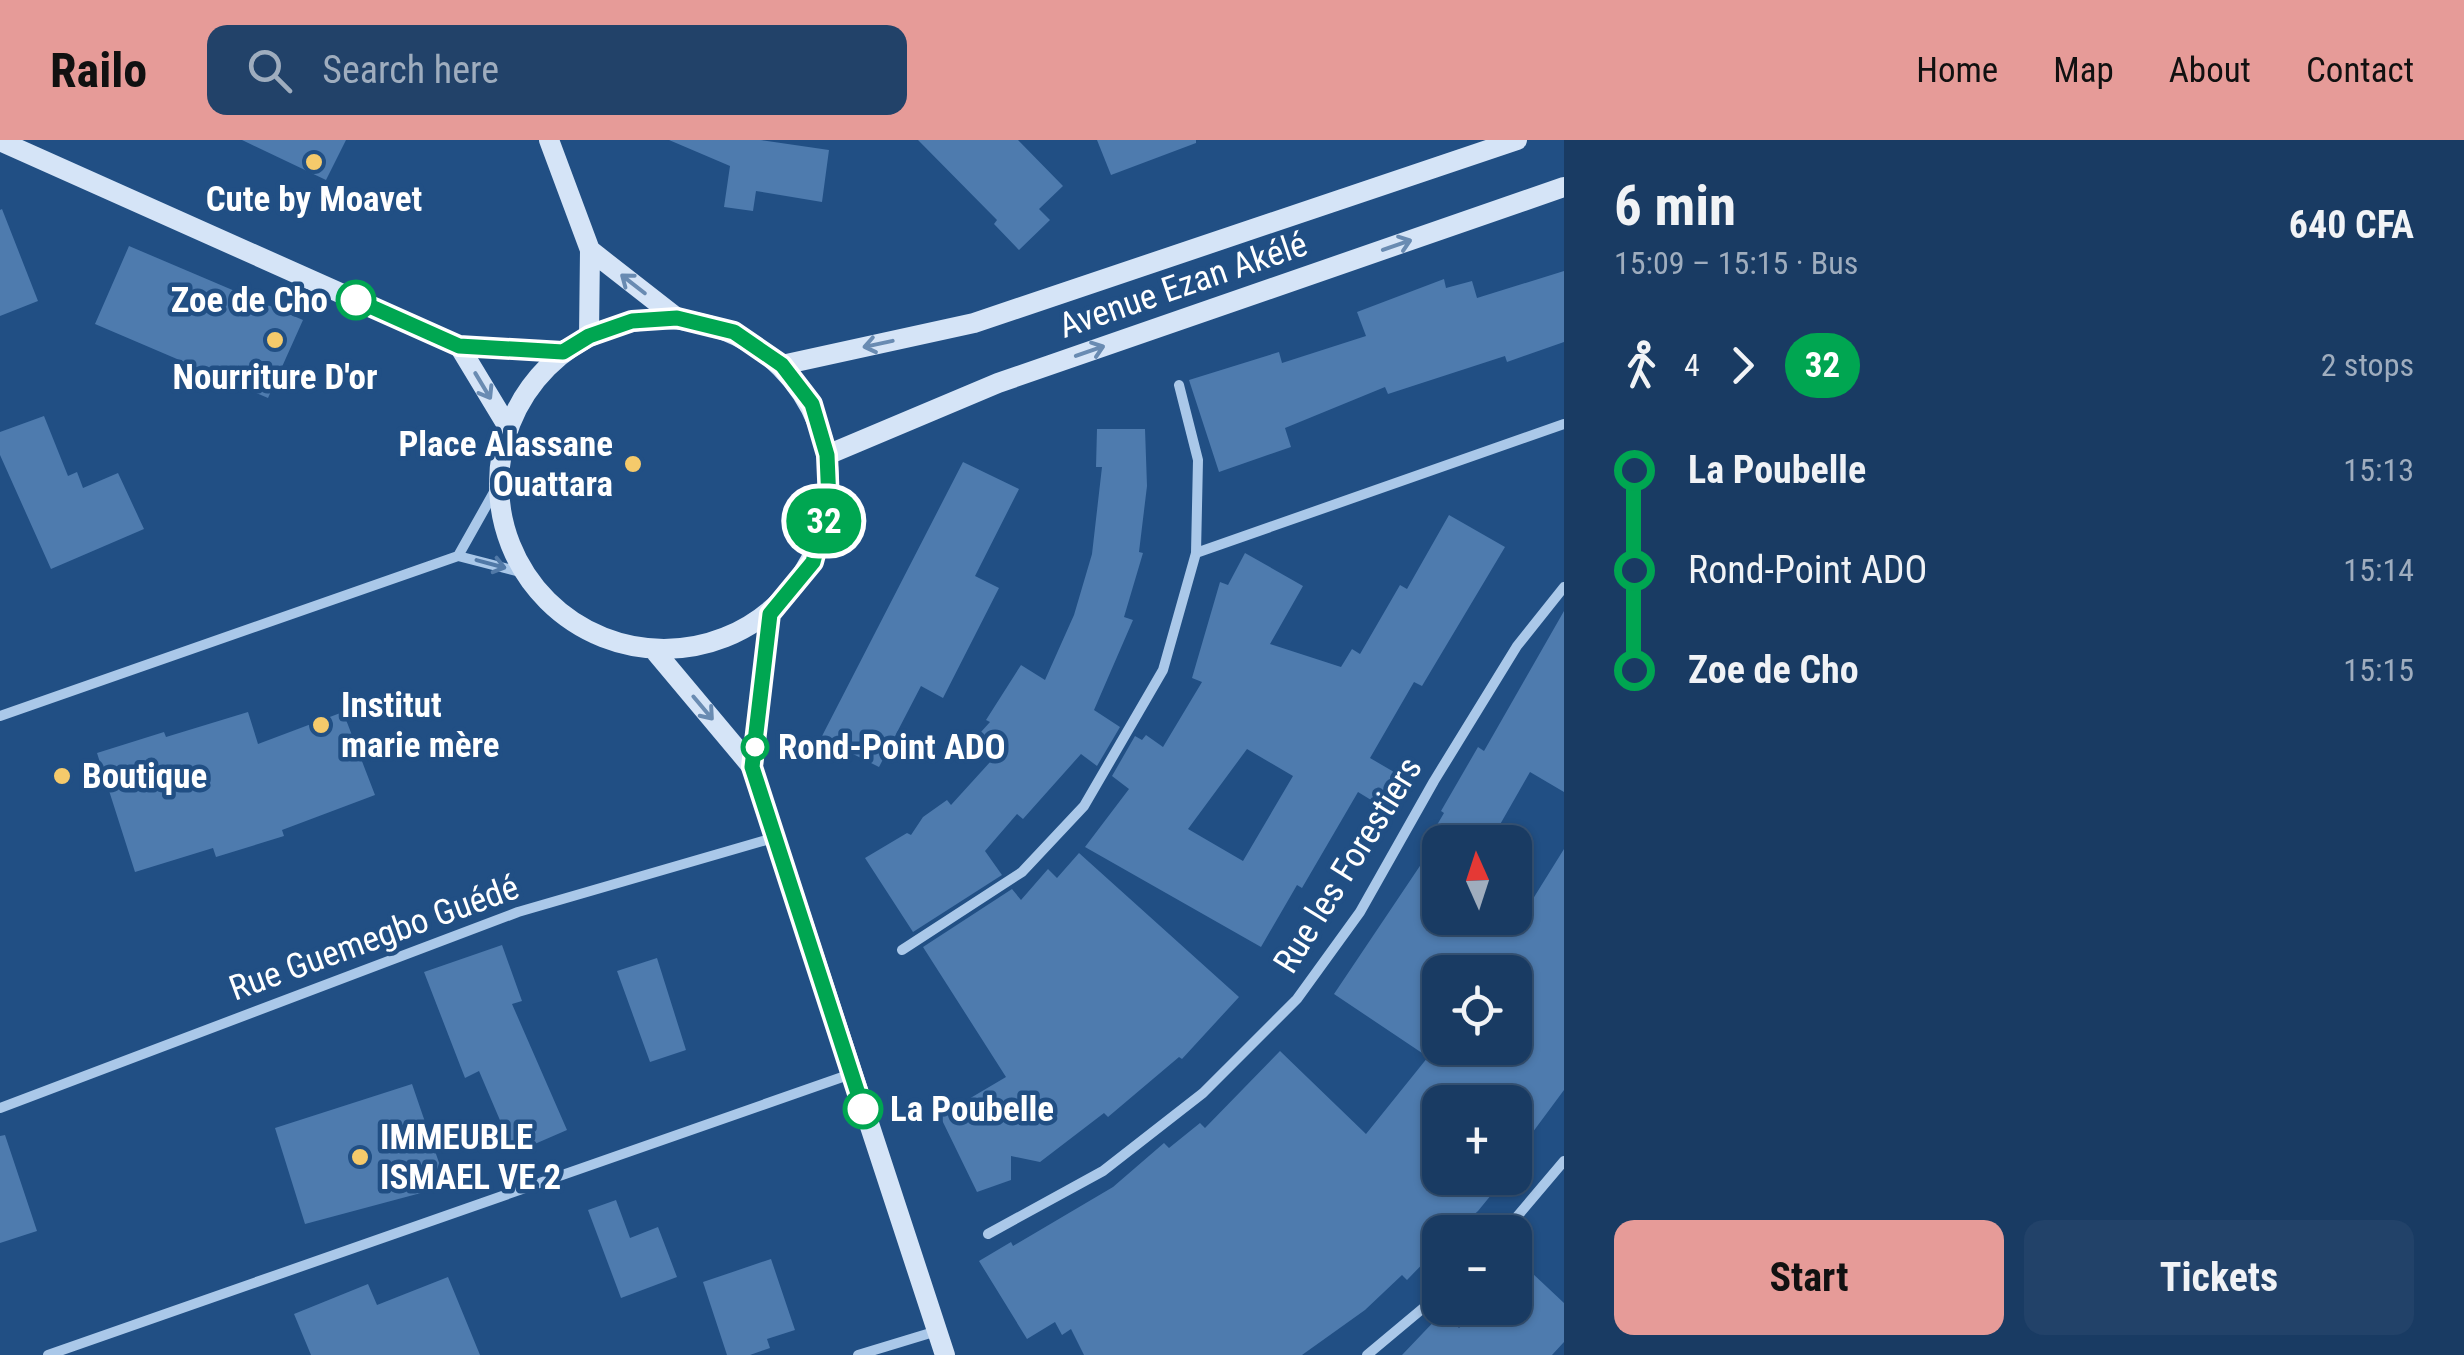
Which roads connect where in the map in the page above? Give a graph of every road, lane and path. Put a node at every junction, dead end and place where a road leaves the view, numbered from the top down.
1 (549, 140) edge
2 (1517, 140) edge
3 (0, 141) edge
4 (1564, 186) edge
5 (590, 250) junction
6 (677, 318) junction
7 (589, 336) junction
8 (459, 346) junction
9 (563, 352) junction
10 (782, 365) junction
11 (1179, 385) dead end
12 (1564, 424) edge
13 (508, 427) junction
14 (827, 455) junction
15 (498, 485) junction
16 (1196, 553) junction
17 (458, 556) junction
18 (524, 573) junction
19 (1564, 587) edge
20 (770, 614) junction
21 (654, 650) junction
22 (0, 716) edge
23 (752, 767) junction
24 (773, 838) junction
25 (902, 950) dead end
26 (852, 1074) junction
27 (0, 1108) edge
28 (1564, 1161) edge
29 (1518, 1215) edge
30 (988, 1234) dead end
31 (1422, 1309) edge
32 (937, 1331) junction
33 (48, 1355) edge
34 (858, 1355) edge
35 (945, 1355) edge
36 (1367, 1355) edge

1 - 5 street
2 -> 10 street, Avenue Ezan Akélé
3 - 8 street
14 -> 4 street, Avenue Ezan Akélé
6 -> 5 street
5 - 7 street
6 - 7 street
6 - 10 street
7 - 9 street
8 - 9 street
8 -> 13 street
9 - 13 street
10 - 14 street
11 - 16 street
12 - 16 street
13 - 15 street
14 - 20 street
15 - 17 street
15 - 18 street
16 - 25 street
17 -> 18 street
17 - 22 street
18 - 21 street
19 - 30 street, Rue les Forestiers
20 - 21 street
20 - 23 street
21 -> 23 street
23 - 24 street
24 - 26 street
24 - 27 street, Rue Guemegbo Guédé
26 - 32 street
26 - 33 street
28 - 29 street
31 - 36 street
32 - 34 street
32 - 35 street

